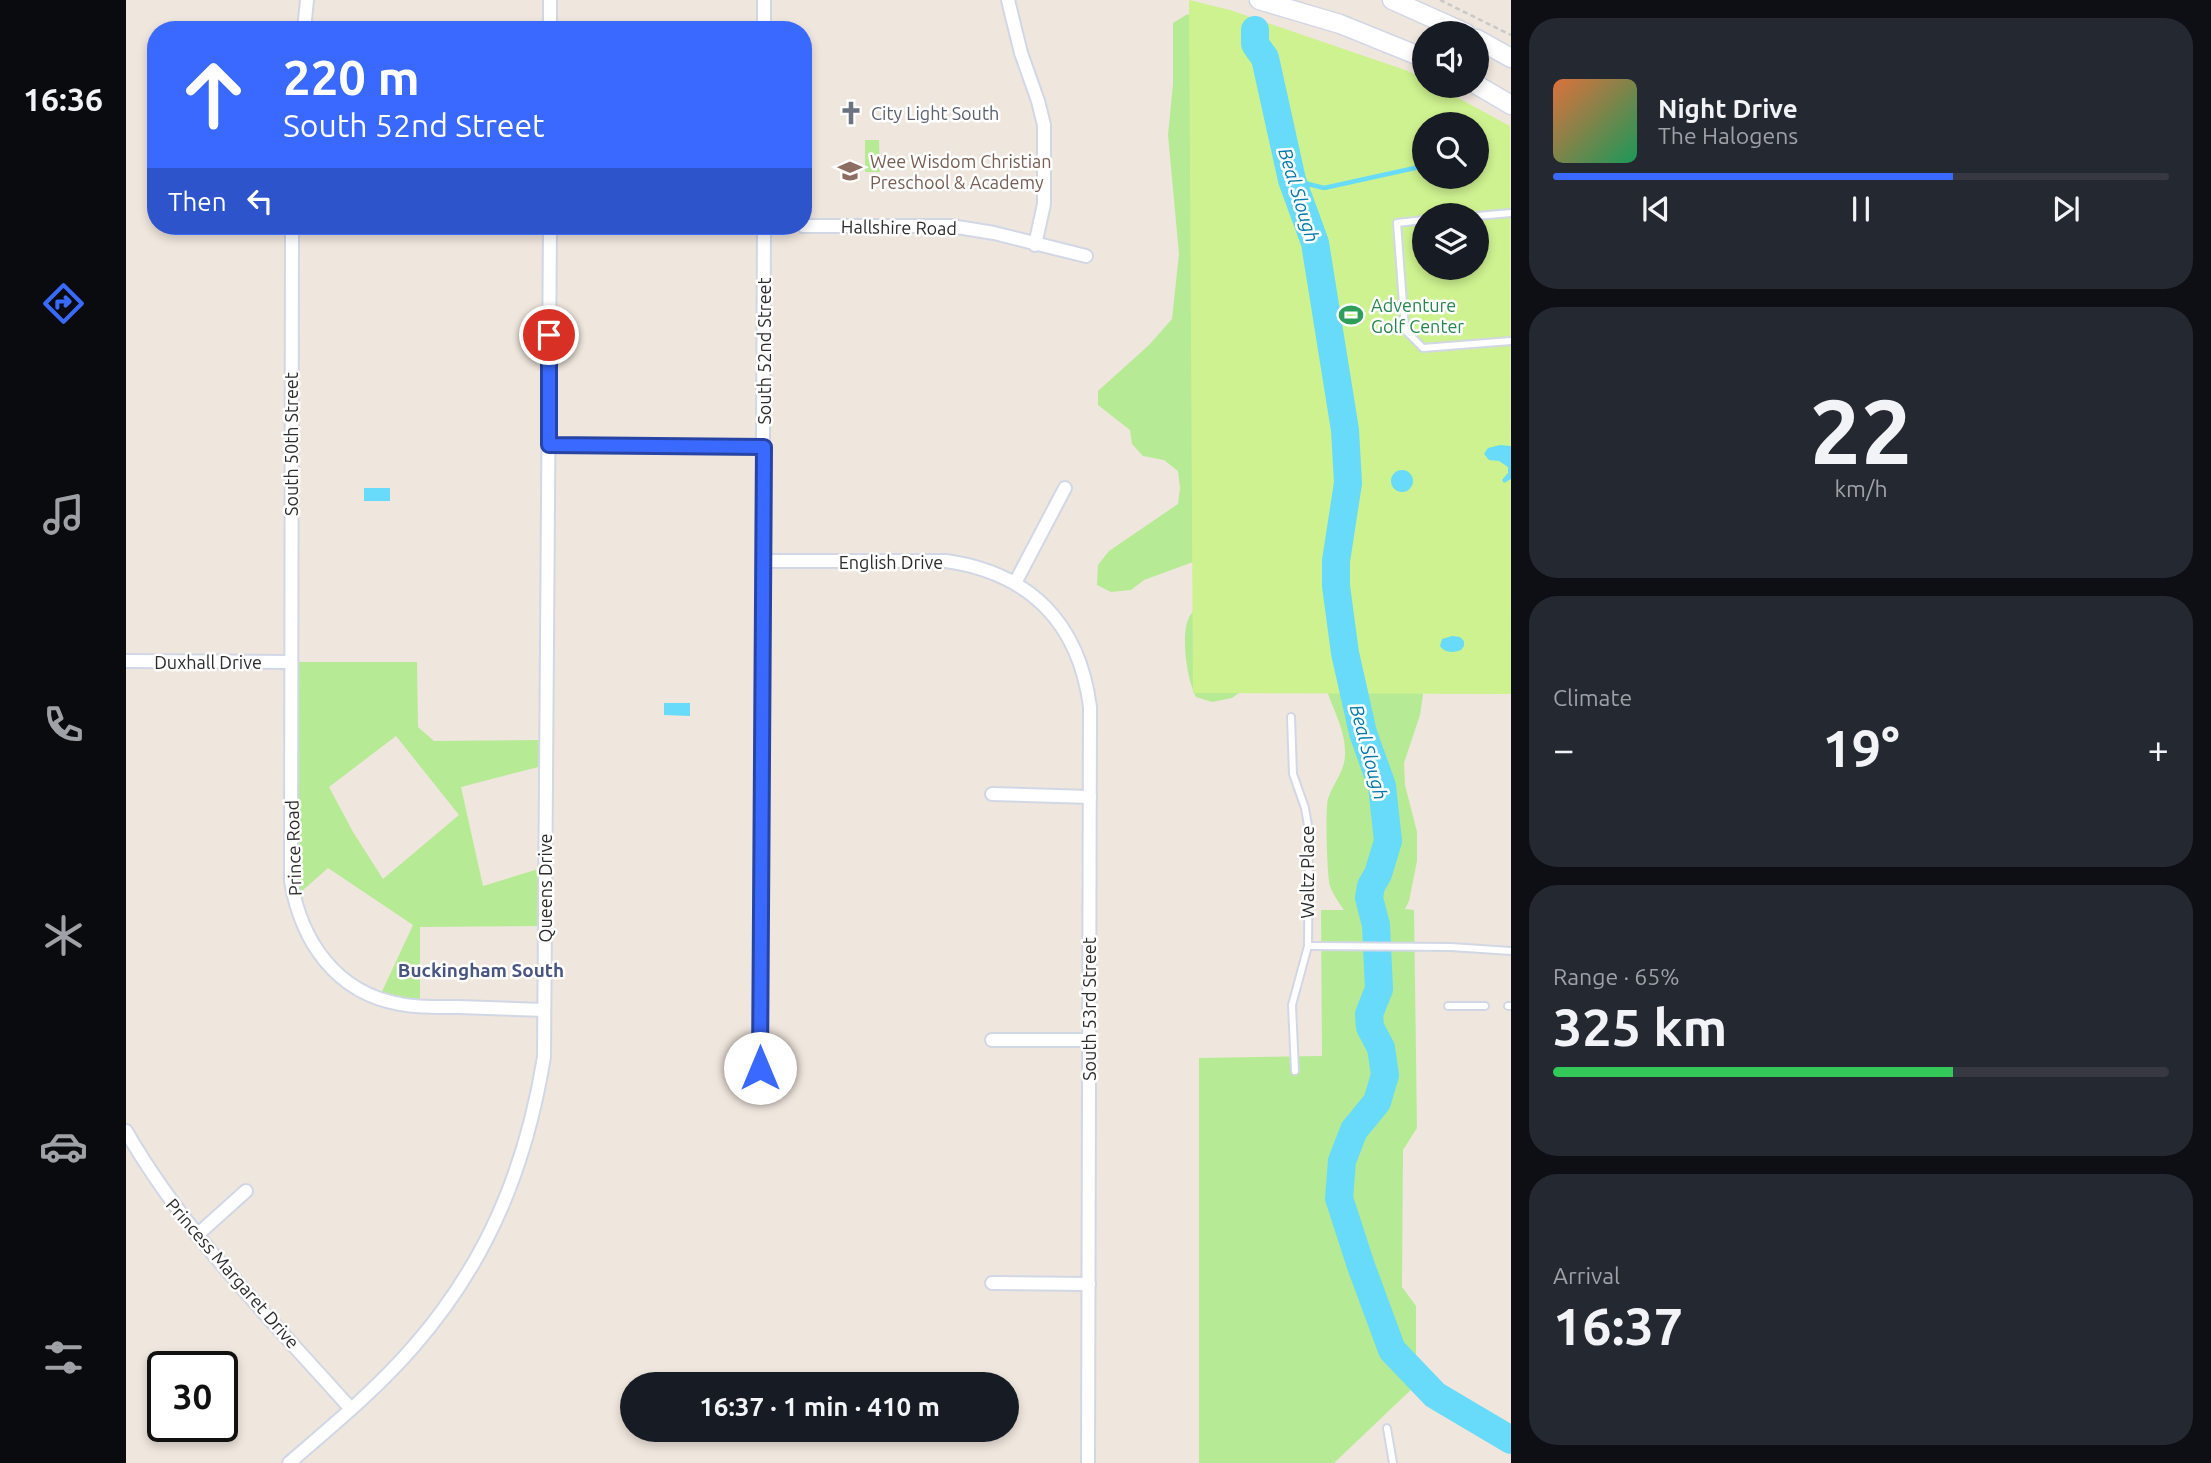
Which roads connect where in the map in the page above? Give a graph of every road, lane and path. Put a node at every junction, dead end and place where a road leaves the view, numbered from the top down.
1 (307, 0) edge
2 (550, 0) edge
3 (764, 0) edge
4 (1008, 0) edge
5 (1259, 0) edge
6 (1392, 0) edge
7 (1440, 0) edge
8 (305, 21) edge
9 (550, 21) edge
10 (764, 21) edge
11 (1439, 21) edge
12 (1511, 35) edge
13 (1489, 46) edge
14 (1412, 53) edge
15 (1511, 58) edge
16 (1489, 92) edge
17 (1511, 105) edge
18 (1511, 213) edge
19 (1489, 215) edge
20 (1412, 221) edge
21 (812, 226) edge
22 (292, 235) edge
23 (550, 235) edge
24 (764, 235) edge
25 (1035, 245) junction
26 (1086, 257) dead end
27 (1511, 341) edge
28 (549, 445) junction
29 (764, 447) junction
30 (1065, 488) dead end
31 (764, 561) junction
32 (1015, 583) junction
33 (126, 661) edge
34 (291, 662) junction
35 (1292, 717) dead end
36 (992, 794) dead end
37 (1090, 797) junction
38 (1308, 946) junction
39 (1511, 951) edge
40 (1448, 1006) dead end
41 (1485, 1006) dead end
42 (544, 1010) junction
43 (992, 1040) dead end
44 (1089, 1040) junction
45 (760, 1068) dead end
46 (1296, 1071) dead end
47 (126, 1131) edge
48 (246, 1191) dead end
49 (197, 1235) junction
50 (992, 1283) dead end
51 (1089, 1284) junction
52 (351, 1409) junction
53 (1387, 1428) dead end
54 (289, 1463) edge
55 (1088, 1463) edge
56 (1392, 1463) edge

1 - 8 street
2 - 9 street
3 - 10 street
4 - 25 street
5 - 14 main road
6 - 11 main road
7 - 12 path
13 - 15 main road
16 - 17 main road
18 - 19 lane
20 - 27 lane
21 - 25 street, Hallshire Road
22 - 34 street, South 50th Street
23 - 28 street, Queens Drive
24 - 29 street, South 52nd Street
25 - 26 street, Hallshire Road
28 - 29 street
28 - 42 street, Queens Drive
29 - 31 street, South 52nd Street
30 - 32 street
31 - 32 street, English Drive
31 - 45 street, South 52nd Street
32 - 37 street, South 53rd Street
33 - 34 street, Duxhall Drive
34 - 42 street, Prince Road
35 - 38 lane, Waltz Place
36 - 37 street
37 - 44 street, South 53rd Street
38 - 39 lane
38 - 46 lane, Waltz Place
40 - 41 lane
42 - 52 street, Queens Drive
43 - 44 street
44 - 51 street, South 53rd Street
47 - 49 street, Princess Margaret Drive
48 - 49 street
49 - 52 street, Princess Margaret Drive
50 - 51 street
51 - 55 street, South 53rd Street
52 - 54 street, Queens Drive
53 - 56 lane

